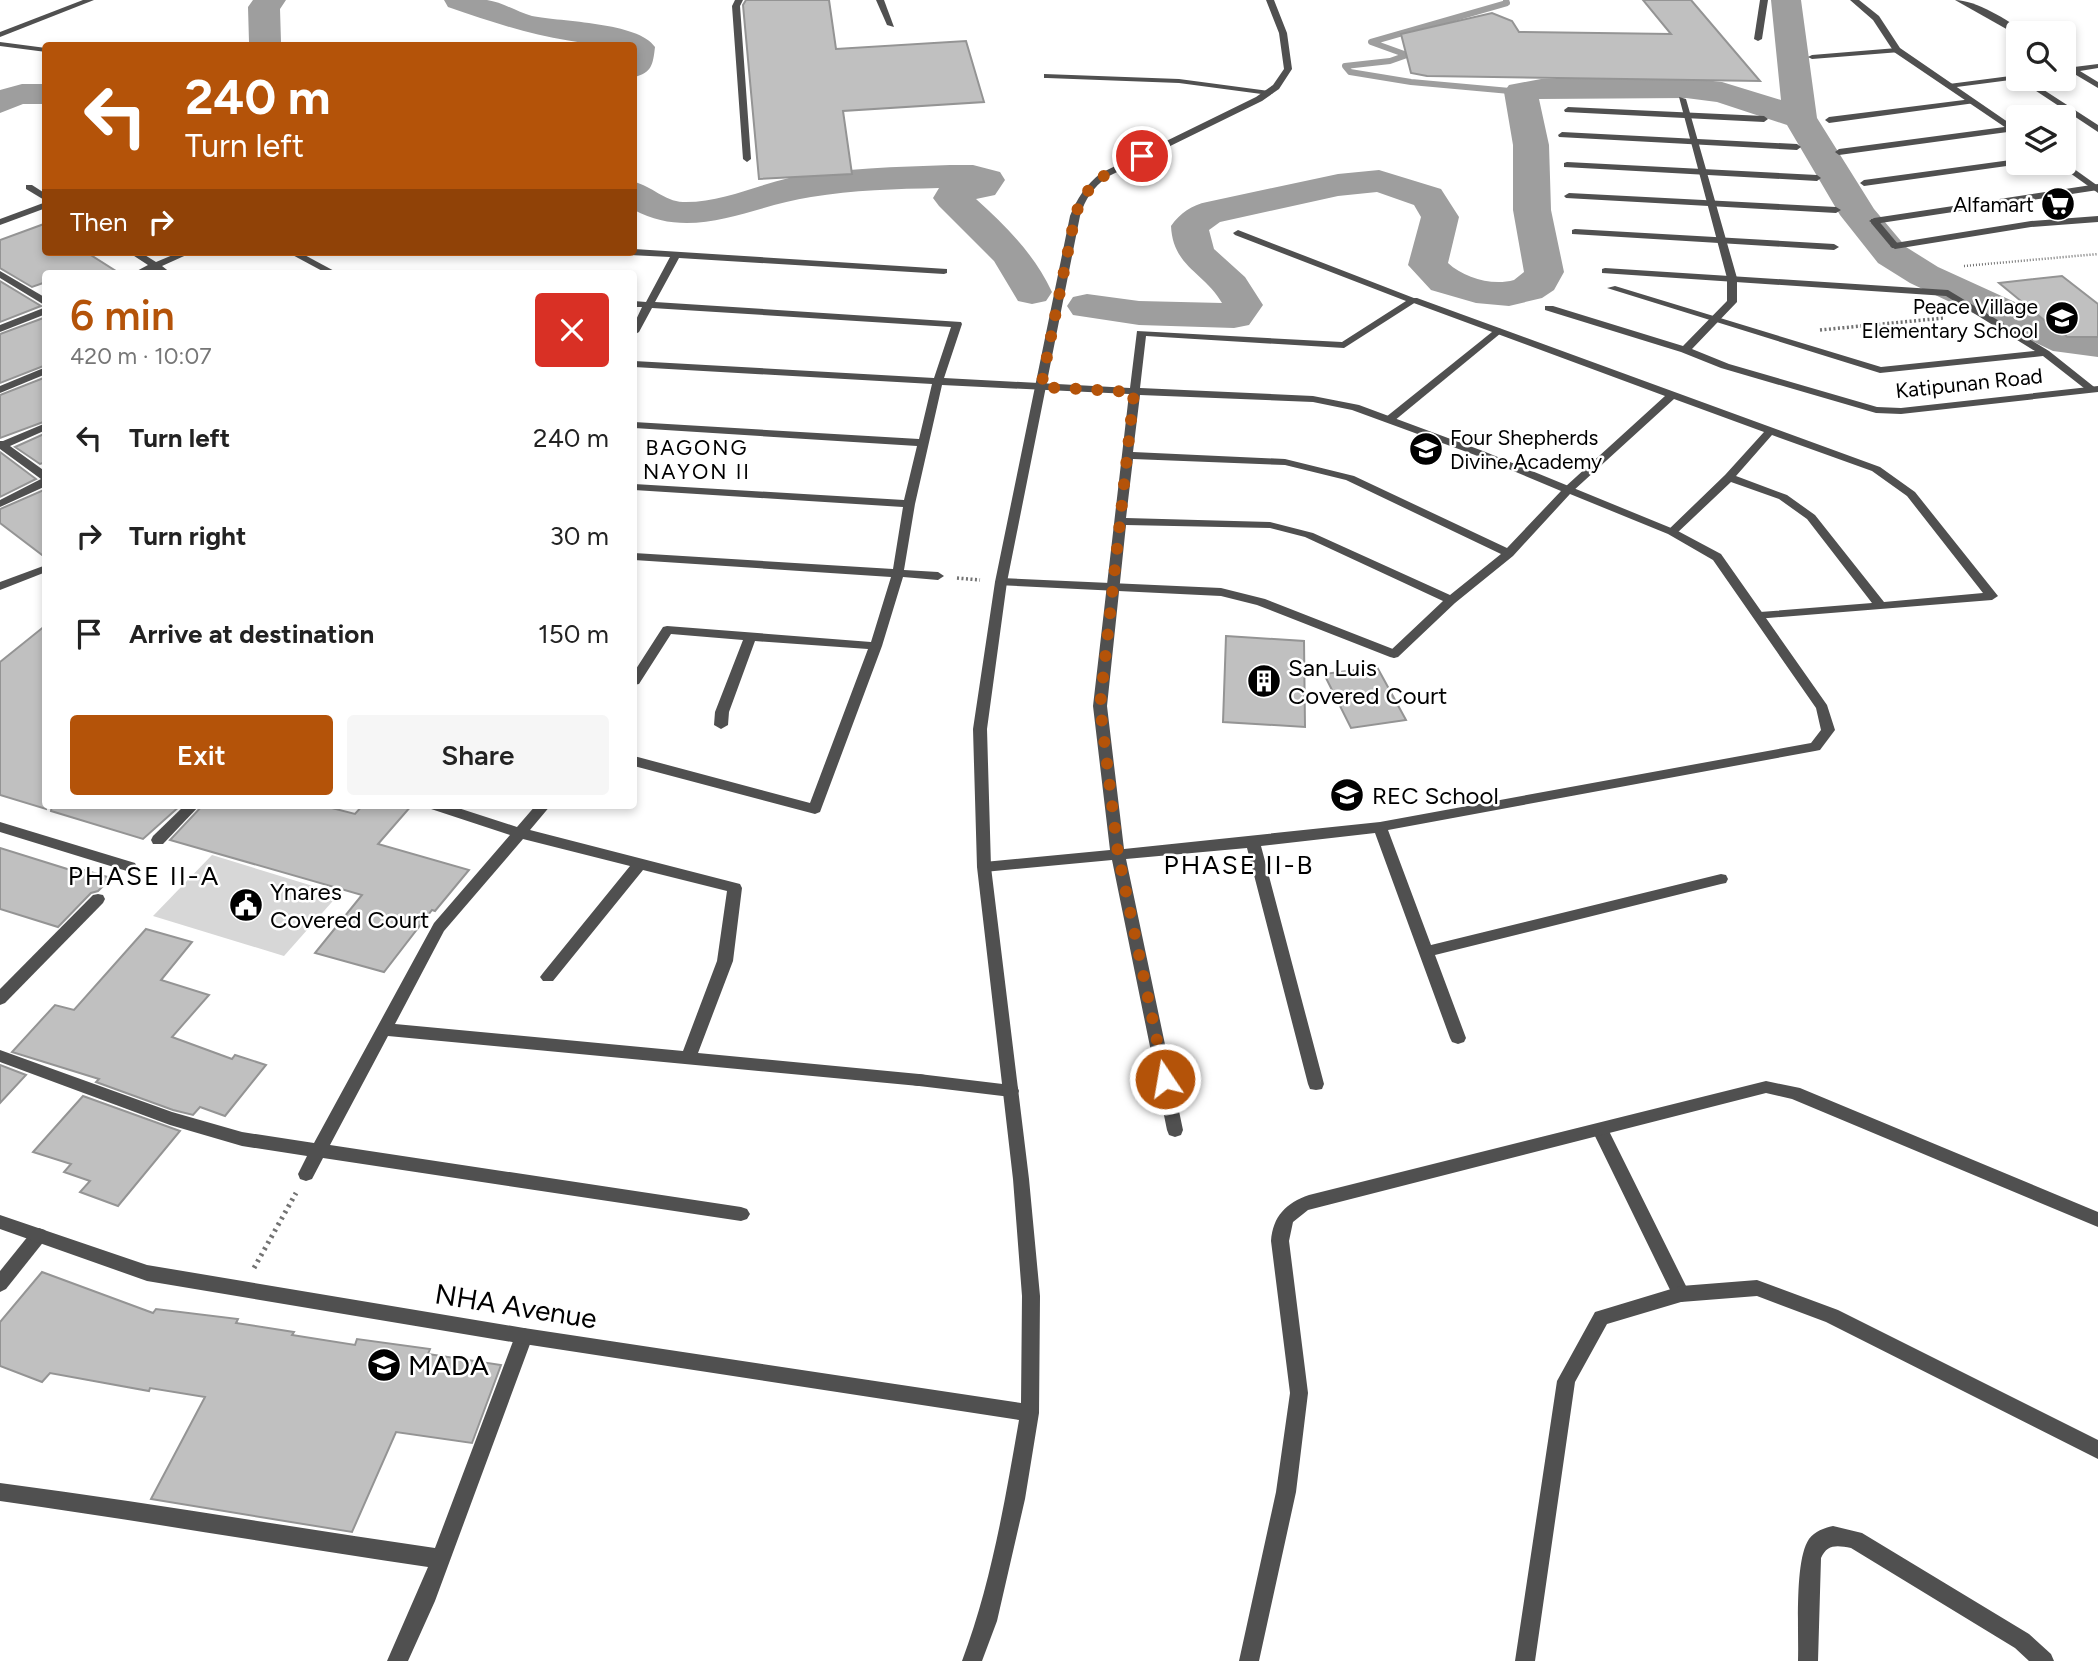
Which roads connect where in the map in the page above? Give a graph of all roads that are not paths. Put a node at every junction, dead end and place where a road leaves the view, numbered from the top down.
1 (90, 0) edge
2 (739, 0) edge
3 (880, 0) edge
4 (1270, 0) edge
5 (1764, 0) edge
6 (1854, 0) edge
7 (1959, 0) edge
8 (2006, 24) edge
9 (891, 25) dead end
10 (0, 35) edge
11 (1758, 39) dead end
12 (0, 44) edge
13 (42, 49) edge
14 (1896, 50) junction
15 (1812, 57) dead end
16 (2098, 66) edge
17 (2076, 69) edge
18 (2076, 74) edge
19 (1046, 76) dead end
20 (2006, 80) edge
21 (1949, 86) junction
22 (2098, 86) edge
23 (2040, 91) edge
24 (1269, 93) junction
25 (1682, 99) dead end
26 (1972, 102) junction
27 (1569, 110) dead end
28 (1686, 115) junction
29 (1764, 119) dead end
30 (1829, 120) dead end
31 (2006, 125) edge
32 (2098, 129) edge
33 (2006, 132) edge
34 (1562, 135) dead end
35 (1693, 141) junction
36 (1797, 147) dead end
37 (1839, 152) dead end
38 (747, 159) dead end
39 (2006, 164) edge
40 (1567, 166) dead end
41 (1702, 172) junction
42 (2076, 174) edge
43 (1817, 178) dead end
44 (1864, 183) dead end
45 (29, 187) dead end
46 (2097, 188) edge
47 (42, 195) edge
48 (1569, 196) dead end
49 (1710, 204) junction
50 (42, 206) edge
51 (1836, 210) dead end
52 (2098, 219) edge
53 (0, 222) edge
54 (1575, 232) dead end
55 (1238, 233) dead end
56 (1721, 240) junction
57 (1834, 247) dead end
58 (637, 253) edge
59 (676, 255) junction
60 (139, 256) edge
61 (179, 256) edge
62 (300, 256) edge
63 (309, 256) edge
64 (304, 258) junction
65 (155, 266) junction
66 (145, 270) edge
67 (161, 270) edge
68 (327, 270) edge
69 (944, 271) dead end
70 (1605, 271) dead end
71 (0, 274) edge
72 (1732, 278) junction
73 (1612, 288) dead end
74 (42, 300) edge
75 (1414, 300) junction
76 (637, 304) edge
77 (648, 305) junction
78 (1549, 309) dead end
79 (42, 312) edge
80 (1717, 320) junction
81 (637, 326) edge
82 (0, 329) edge
83 (1497, 331) junction
84 (1685, 350) junction
85 (2045, 353) junction
86 (637, 364) edge
87 (42, 372) edge
88 (938, 381) junction
89 (1041, 387) junction
90 (0, 390) edge
91 (2096, 390) edge
92 (1134, 392) junction
93 (1672, 395) junction
94 (1390, 419) junction
95 (637, 425) edge
96 (42, 428) edge
97 (1770, 430) junction
98 (925, 443) junction
99 (1, 445) edge
100 (1127, 455) junction
101 (42, 477) edge
102 (1729, 477) junction
103 (42, 482) edge
104 (637, 486) edge
105 (1569, 489) junction
106 (0, 504) edge
107 (909, 504) junction
108 (1120, 521) junction
109 (1672, 532) junction
110 (1508, 553) junction
111 (637, 556) edge
112 (42, 570) edge
113 (898, 573) junction
114 (938, 576) road end
115 (1001, 582) junction
116 (0, 586) edge
117 (1113, 589) junction
118 (1451, 600) junction
119 (1880, 605) junction
120 (1760, 616) junction
121 (751, 636) junction
122 (876, 646) junction
123 (637, 676) edge
124 (721, 726) dead end
125 (637, 762) edge
126 (189, 809) edge
127 (446, 809) edge
128 (541, 809) edge
129 (0, 827) edge
130 (1380, 827) junction
131 (522, 833) junction
132 (158, 840) dead end
133 (1253, 842) junction
134 (1118, 854) junction
135 (640, 864) junction
136 (131, 867) dead end
137 (984, 867) junction
138 (1721, 879) dead end
139 (98, 899) dead end
140 (1425, 952) junction
141 (548, 977) dead end
142 (0, 999) edge
143 (384, 1029) junction
144 (1458, 1038) dead end
145 (0, 1056) edge
146 (688, 1058) junction
147 (1316, 1084) dead end
148 (1011, 1091) junction
149 (1175, 1130) dead end
150 (1600, 1130) junction
151 (317, 1152) junction
152 (306, 1174) road end
153 (741, 1214) dead end
154 (2098, 1220) edge
155 (0, 1222) edge
156 (39, 1236) junction
157 (0, 1284) edge
158 (1681, 1294) junction
159 (524, 1336) junction
160 (1030, 1413) junction
161 (2098, 1450) edge
162 (0, 1492) edge
163 (440, 1559) junction
164 (397, 1661) edge
165 (972, 1661) edge
166 (1249, 1661) edge
167 (1525, 1661) edge
168 (1808, 1661) edge
169 (2044, 1661) edge

1 - 10 street
2 - 38 street
3 - 9 street
4 - 24 street
5 - 11 street
6 - 14 street
7 - 8 street
12 - 13 street
14 - 15 street
14 - 21 street
16 - 17 street
18 - 22 street
19 - 24 street
20 - 21 street
21 - 26 street
23 - 32 street
24 - 89 street
25 - 28 street
26 - 30 street
26 - 31 street
27 - 28 street
28 - 29 street
28 - 35 street
33 - 37 street
34 - 35 street
35 - 36 street
35 - 41 street
39 - 44 street
40 - 41 street
41 - 43 street
41 - 49 street
42 - 46 street
45 - 47 street
46 - 52 street
48 - 49 street
49 - 51 street
49 - 56 street
50 - 53 street
54 - 56 street
55 - 75 street
56 - 57 street
56 - 72 street
58 - 59 street
59 - 69 street
59 - 77 street
60 - 65 street
61 - 65 street
62 - 64 street
63 - 64 street
64 - 68 street
65 - 66 street
65 - 67 street
70 - 72 street
71 - 74 street
72 - 80 street
72 - 85 street
73 - 80 street
75 - 83 street
75 - 92 street
76 - 77 street
77 - 81 street
77 - 88 street
78 - 84 street, Katipunan Road
79 - 82 street
80 - 84 street
80 - 85 street
83 - 93 street
83 - 94 street
84 - 91 street, Katipunan Road
85 - 91 street
86 - 88 street
87 - 90 street
88 - 89 street
88 - 98 street
89 - 92 street
89 - 115 street
92 - 94 street
92 - 100 street
93 - 97 street
93 - 105 street
94 - 105 street
95 - 98 street
96 - 99 street
97 - 102 street
97 - 119 street
98 - 107 street
99 - 101 street
100 - 108 street
100 - 110 street
102 - 109 street
102 - 119 street
103 - 106 street
104 - 107 street
105 - 109 street
105 - 110 street
107 - 113 street
108 - 117 street
108 - 118 street
109 - 120 street
110 - 118 street
111 - 113 street
112 - 116 street
113 - 114 street
113 - 122 street
115 - 117 street
115 - 137 street
117 - 118 street
117 - 134 street
119 - 120 street
120 - 130 street
121 - 122 street
121 - 123 street
121 - 124 street
122 - 125 street
126 - 132 street
127 - 131 street
128 - 131 street
129 - 136 street
130 - 133 street
130 - 140 street
131 - 135 street
131 - 143 street
133 - 134 street
133 - 147 street
134 - 137 street
134 - 149 street
135 - 141 street
135 - 146 street
137 - 148 street
138 - 140 street
139 - 142 street
140 - 144 street
143 - 146 street
143 - 151 street
145 - 151 street
146 - 148 street
148 - 160 street
150 - 154 street
150 - 158 street
150 - 166 street
151 - 152 street
151 - 153 street
155 - 156 street, NHA Avenue
156 - 157 street
156 - 159 street, NHA Avenue
158 - 161 street
158 - 167 street
159 - 160 street, NHA Avenue
159 - 163 street
160 - 165 street
162 - 163 street
163 - 164 street
168 - 169 street

